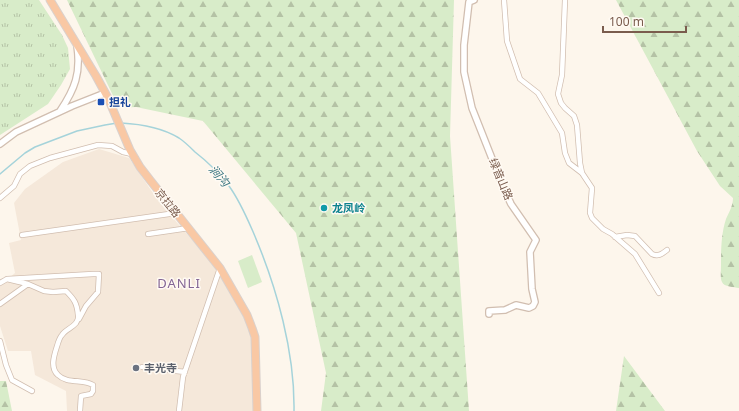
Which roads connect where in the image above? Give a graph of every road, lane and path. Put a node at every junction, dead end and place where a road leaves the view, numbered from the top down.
1 (50, 0) edge
2 (474, 0) edge
3 (504, 0) edge
4 (565, 0) edge
5 (77, 44) junction
6 (107, 95) junction
7 (59, 112) junction
8 (0, 144) edge
9 (133, 155) junction
10 (582, 172) junction
11 (0, 198) edge
12 (176, 213) junction
13 (188, 228) junction
14 (148, 234) dead end
15 (22, 235) dead end
16 (615, 236) junction
17 (667, 250) dead end
18 (220, 268) junction
19 (7, 279) junction
20 (0, 283) edge
21 (28, 284) junction
22 (659, 293) dead end
23 (0, 304) edge
24 (489, 314) dead end
25 (79, 319) junction
26 (0, 341) edge
27 (142, 367) dead end
28 (185, 372) junction
29 (32, 391) dead end
30 (80, 411) edge
31 (179, 411) edge
32 (257, 411) edge

1 - 5 highway, 京拉路
2 - 24 street, 绿音山路
3 - 10 street
4 - 10 street
5 - 6 highway, 京拉路
5 - 7 street
6 - 7 street
6 - 9 highway, 京拉路
7 - 8 street
9 - 11 street
9 - 12 highway, 京拉路
10 - 16 street
12 - 13 highway, 京拉路
12 - 15 street
13 - 14 street
13 - 18 highway, 京拉路
16 - 17 street
16 - 22 street
18 - 28 street
18 - 32 highway, 京拉路
19 - 20 street
19 - 21 street
19 - 25 street
21 - 23 street
21 - 25 street
25 - 30 street
26 - 29 street
27 - 28 street
28 - 31 street

